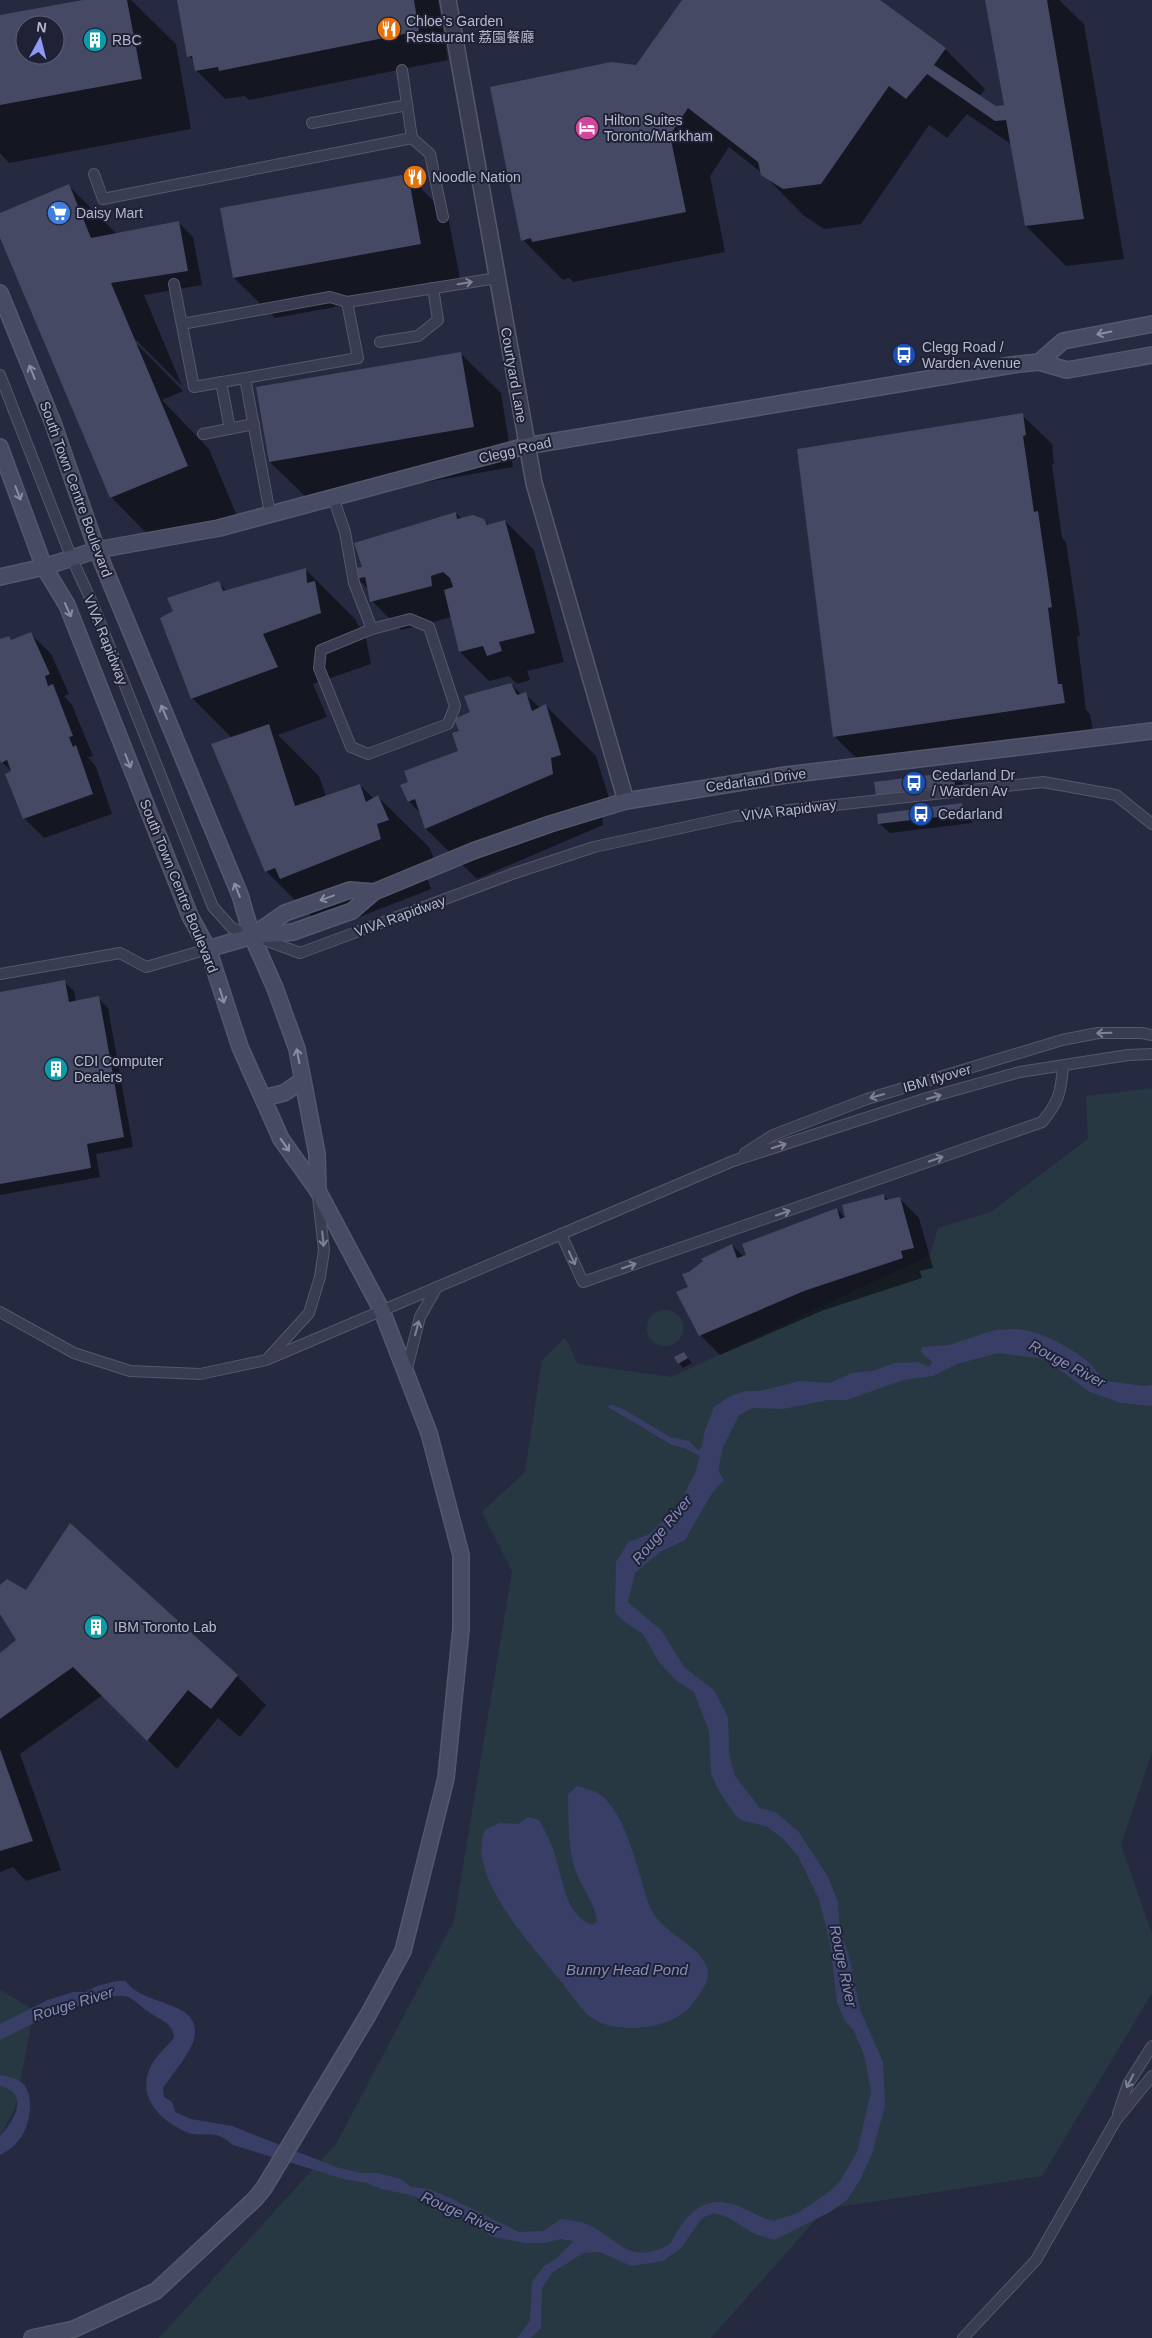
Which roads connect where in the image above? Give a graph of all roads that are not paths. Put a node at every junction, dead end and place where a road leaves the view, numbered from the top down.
1 (448, 0) edge
2 (402, 70) dead end
3 (407, 104) junction
4 (312, 123) dead end
5 (412, 138) junction
6 (94, 174) dead end
7 (442, 217) dead end
8 (497, 278) junction
9 (174, 284) dead end
10 (434, 288) junction
11 (0, 293) edge
12 (347, 302) junction
13 (182, 324) junction
14 (1152, 324) edge
15 (380, 342) dead end
16 (1152, 356) edge
17 (1040, 362) junction
18 (0, 375) edge
19 (245, 378) junction
20 (222, 382) junction
21 (254, 424) junction
22 (230, 429) junction
23 (203, 434) dead end
24 (526, 446) junction
25 (0, 447) edge
26 (333, 498) junction
27 (270, 514) junction
28 (97, 550) junction
29 (72, 559) junction
30 (44, 567) junction
31 (0, 577) edge
32 (372, 629) junction
33 (1152, 731) edge
34 (626, 801) junction
35 (1152, 824) edge
36 (374, 892) junction
37 (252, 936) junction
38 (208, 949) junction
39 (0, 974) edge
40 (1152, 1036) edge
41 (1152, 1054) edge
42 (1063, 1066) junction
43 (303, 1080) junction
44 (263, 1098) junction
45 (733, 1161) junction
46 (318, 1191) junction
47 (561, 1234) junction
48 (438, 1287) junction
49 (382, 1311) junction
50 (0, 1312) edge
51 (266, 1360) junction
52 (406, 1372) junction
53 (1152, 2046) edge
54 (1152, 2076) edge
55 (1116, 2120) junction
56 (32, 2338) edge
57 (963, 2338) edge

1 - 8 street, Courtyard Lane
2 - 3 lane
3 - 4 lane
3 - 5 lane
5 - 6 lane
5 - 7 lane
10 -> 8 lane
8 - 24 street, Courtyard Lane
9 - 13 lane
10 - 12 lane
10 - 15 lane
28 -> 11 street, South Town Centre Boulevard
12 - 13 lane
12 - 19 lane
13 - 20 lane
14 -> 17 street
16 - 17 street, Clegg Road
17 - 24 street, Clegg Road
18 - 29 lane, VIVA Rapidway
19 - 20 lane
19 - 21 lane
20 - 22 lane
21 - 22 lane
21 - 27 lane
22 - 23 lane
24 - 26 street, Clegg Road
24 - 34 street, Courtyard Lane
25 -> 30 street, South Town Centre Boulevard
26 - 27 street, Clegg Road
26 - 32 lane
27 - 28 street, Clegg Road
28 - 29 street, Clegg Road
37 -> 28 street, South Town Centre Boulevard
29 - 30 street, Clegg Road
29 - 37 lane, VIVA Rapidway
30 - 31 street, Clegg Road
30 -> 38 street, South Town Centre Boulevard
32 - 32 lane
33 - 34 street, Cedarland Drive
34 - 36 street, Cedarland Drive
35 - 37 lane, VIVA Rapidway
36 - 37 street, Cedarland Drive
36 -> 37 street, Cedarland Drive
37 - 38 street, Cedarland Drive
43 -> 37 street, South Town Centre Boulevard
38 - 39 lane
38 -> 44 street, South Town Centre Boulevard
40 -> 45 lane, IBM flyover
41 - 42 lane
45 -> 42 lane
47 -> 42 lane
43 - 44 street
43 - 46 street, South Town Centre Boulevard
44 -> 46 street, South Town Centre Boulevard
45 - 47 lane
46 - 49 street, South Town Centre Boulevard
46 -> 51 lane
47 - 48 lane
48 - 49 lane
52 -> 48 lane
49 - 51 lane
49 - 52 street, South Town Centre Boulevard
50 - 51 lane
52 - 56 street, South Town Centre Boulevard
53 -> 55 lane
54 - 55 lane
55 - 57 lane

